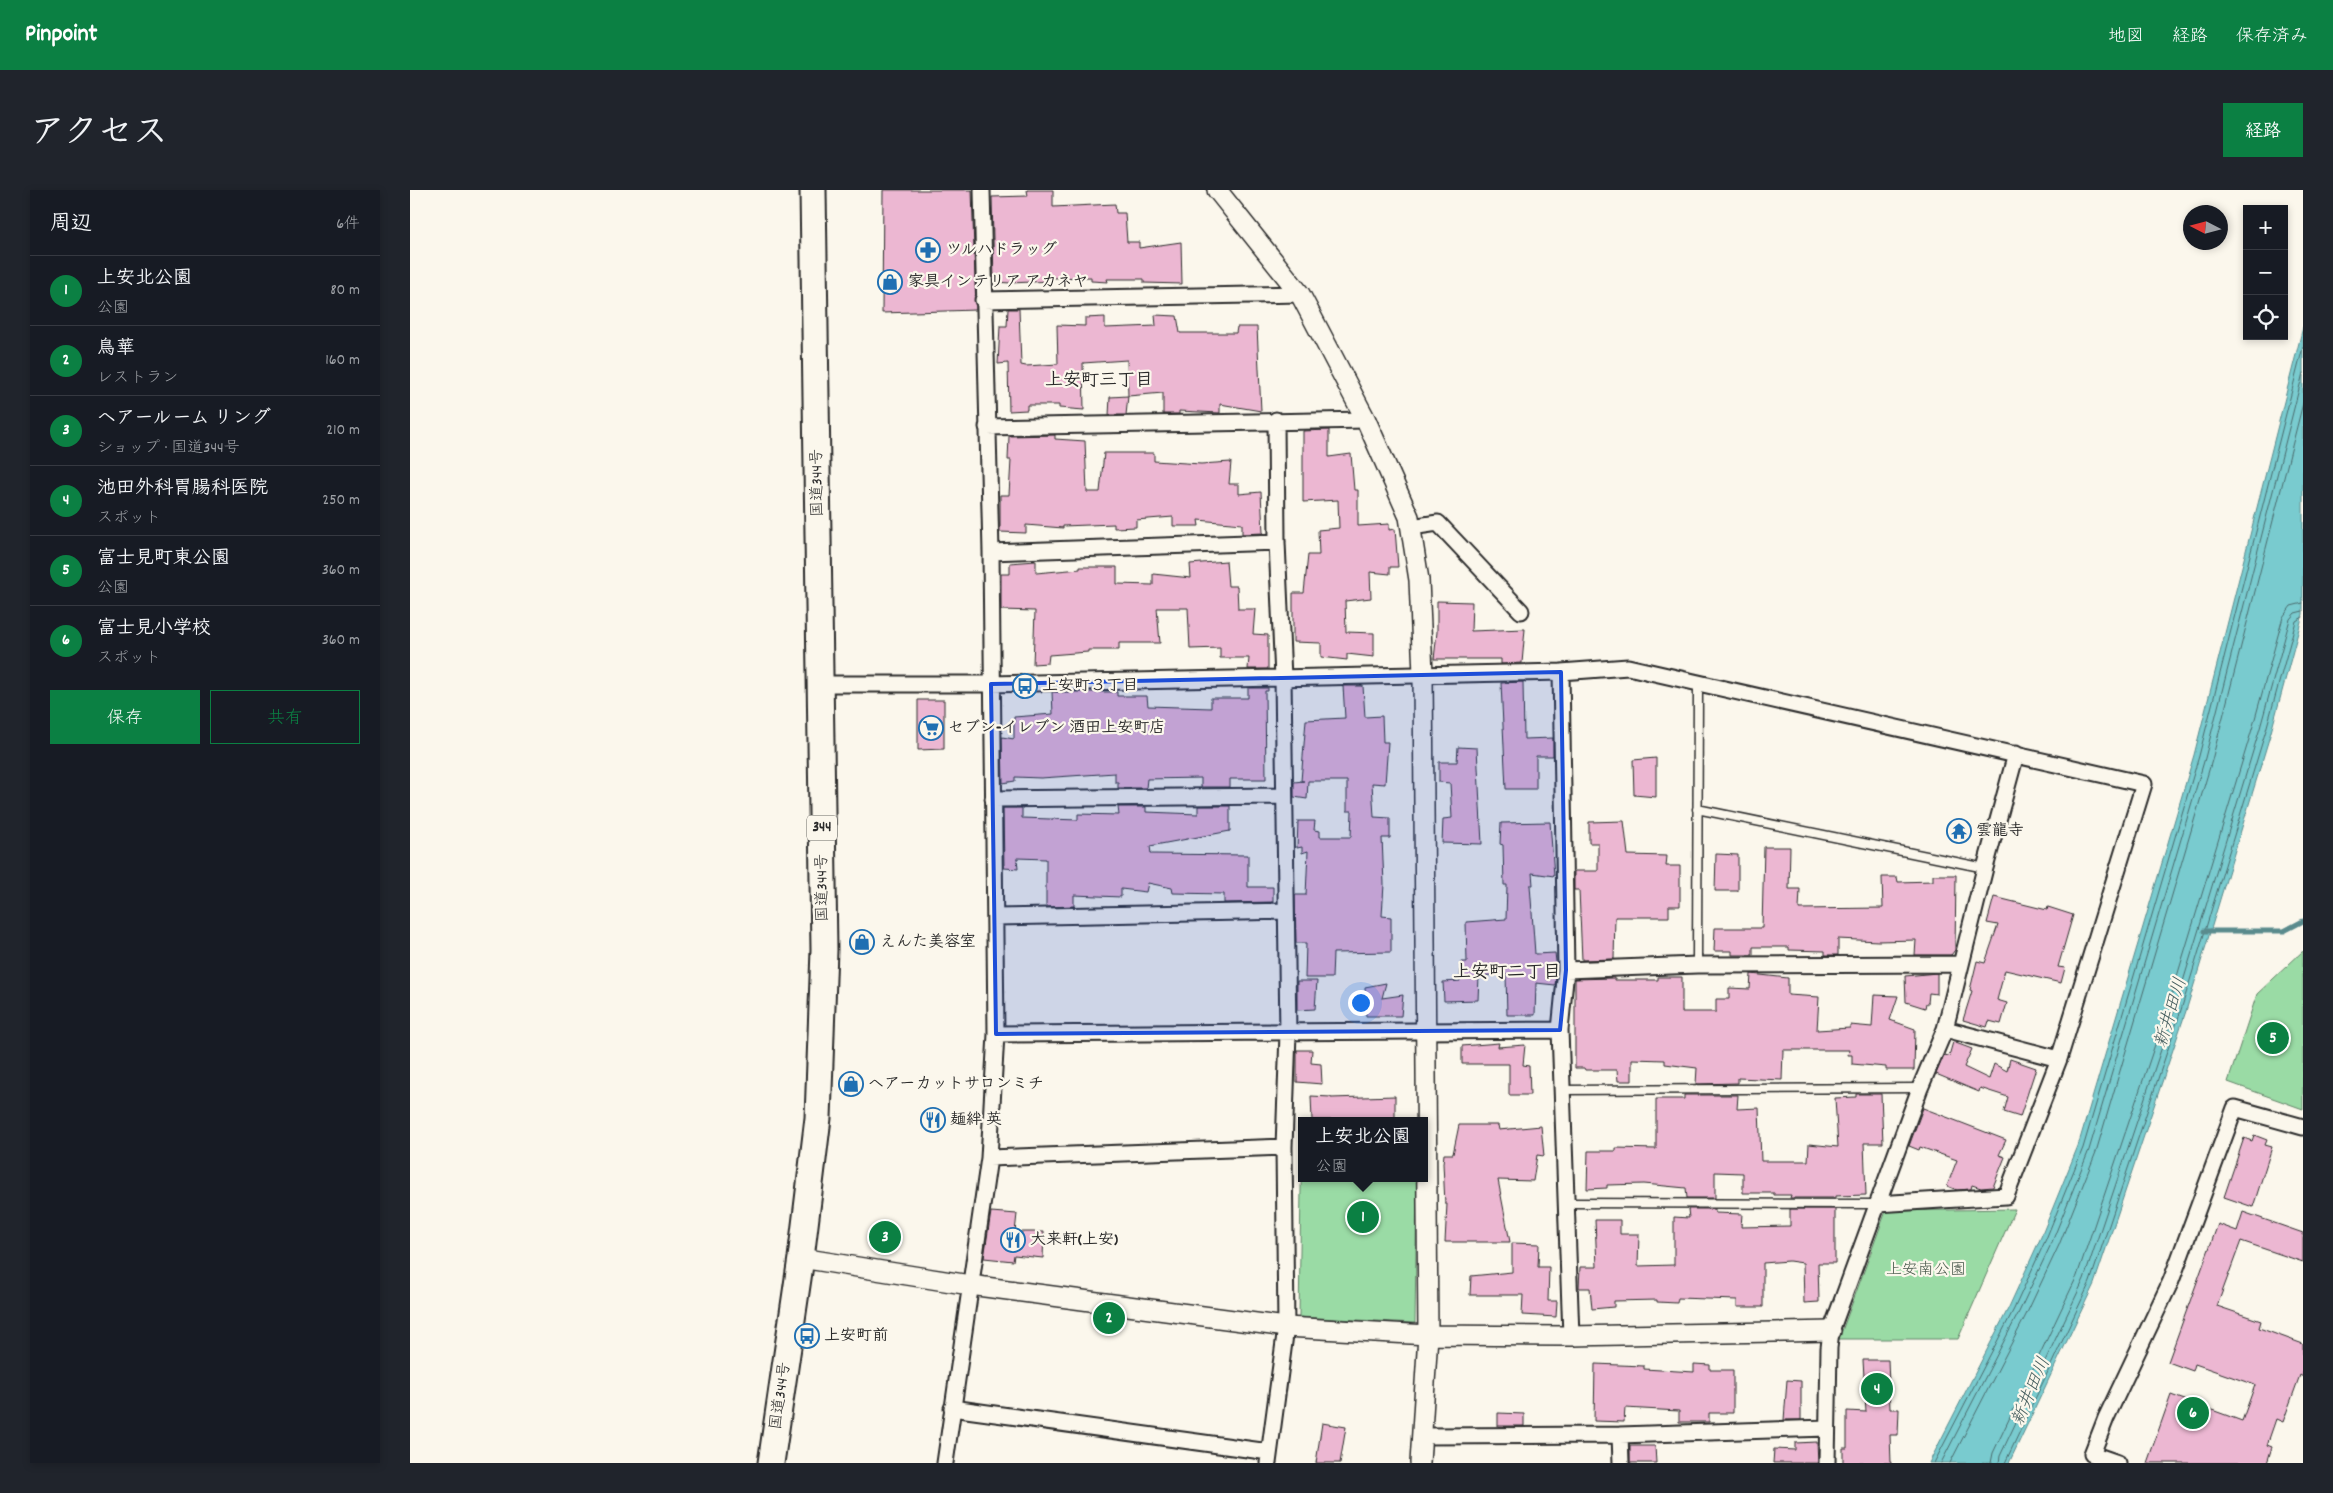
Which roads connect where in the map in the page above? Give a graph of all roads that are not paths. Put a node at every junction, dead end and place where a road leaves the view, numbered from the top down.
1 (813, 190) edge
2 (982, 190) edge
3 (1217, 190) edge
4 (1300, 294) junction
5 (983, 300) junction
6 (1276, 420) junction
7 (1366, 420) junction
8 (987, 427) junction
9 (1410, 527) junction
10 (1277, 542) junction
11 (991, 552) junction
12 (1521, 611) dead end
13 (1561, 672) junction
14 (1422, 674) junction
15 (1283, 678) junction
16 (1698, 683) junction
17 (820, 684) junction
18 (991, 684) junction
19 (2016, 754) junction
20 (1284, 796) junction
21 (993, 799) junction
22 (1697, 809) junction
23 (1985, 868) junction
24 (1285, 911) junction
25 (995, 917) junction
26 (1960, 964) junction
27 (1697, 966) junction
28 (1566, 970) junction
29 (1945, 1028) junction
30 (1560, 1030) junction
31 (1426, 1031) junction
32 (1288, 1033) junction
33 (996, 1034) junction
34 (2059, 1059) junction
35 (1920, 1088) junction
36 (1562, 1090) junction
37 (1427, 1117) edge
38 (2303, 1127) edge
39 (1284, 1147) junction
40 (989, 1158) junction
41 (1427, 1182) edge
42 (1566, 1203) junction
43 (1877, 1204) junction
44 (801, 1258) junction
45 (970, 1286) junction
46 (1286, 1327) junction
47 (1831, 1331) junction
48 (1428, 1335) junction
49 (1571, 1336) junction
50 (952, 1408) junction
51 (1827, 1428) junction
52 (1620, 1435) junction
53 (1423, 1436) junction
54 (1269, 1458) edge
55 (771, 1463) edge
56 (945, 1463) edge
57 (1420, 1463) edge
58 (1621, 1463) edge
59 (1827, 1463) edge
60 (2118, 1463) edge

1 - 17 highway, 国道344号 / 344
2 - 5 street
3 - 4 street
4 - 5 street
4 - 7 street
5 - 8 street
6 - 7 street
6 - 8 street
6 - 10 street
7 - 9 street
8 - 11 street
9 - 12 street
9 - 14 street
10 - 11 street
10 - 15 street
11 - 18 street
13 - 14 street
13 - 16 street
13 - 28 street
14 - 15 street
14 - 31 street
15 - 18 street
15 - 20 street
16 - 19 street
16 - 22 lane
17 - 18 street
17 - 44 highway, 国道344号 / 344
18 - 21 street
19 - 23 street
19 - 34 street
20 - 21 street
20 - 24 street
21 - 25 street
22 - 23 lane
22 - 27 lane
23 - 26 street
24 - 25 street
24 - 32 street
25 - 33 street
26 - 27 street
26 - 29 street
27 - 28 street
28 - 30 street
29 - 34 street
29 - 35 street
30 - 31 street
30 - 36 street
31 - 32 street
31 - 37 street
32 - 33 street
32 - 39 street
33 - 40 street
34 - 43 street
35 - 36 lane
35 - 43 street
36 - 42 street
38 - 60 street
39 - 40 street
39 - 46 street
40 - 45 street
41 - 48 street
42 - 43 lane
42 - 49 street
43 - 47 street
44 - 45 street
44 - 55 highway, 国道344号 / 344
45 - 46 street
45 - 50 street
46 - 48 street
46 - 54 street
47 - 49 street
47 - 51 street
48 - 49 street
48 - 53 street
50 - 54 street
50 - 56 street
51 - 52 street
51 - 59 street
52 - 53 street
52 - 58 street
53 - 57 street

